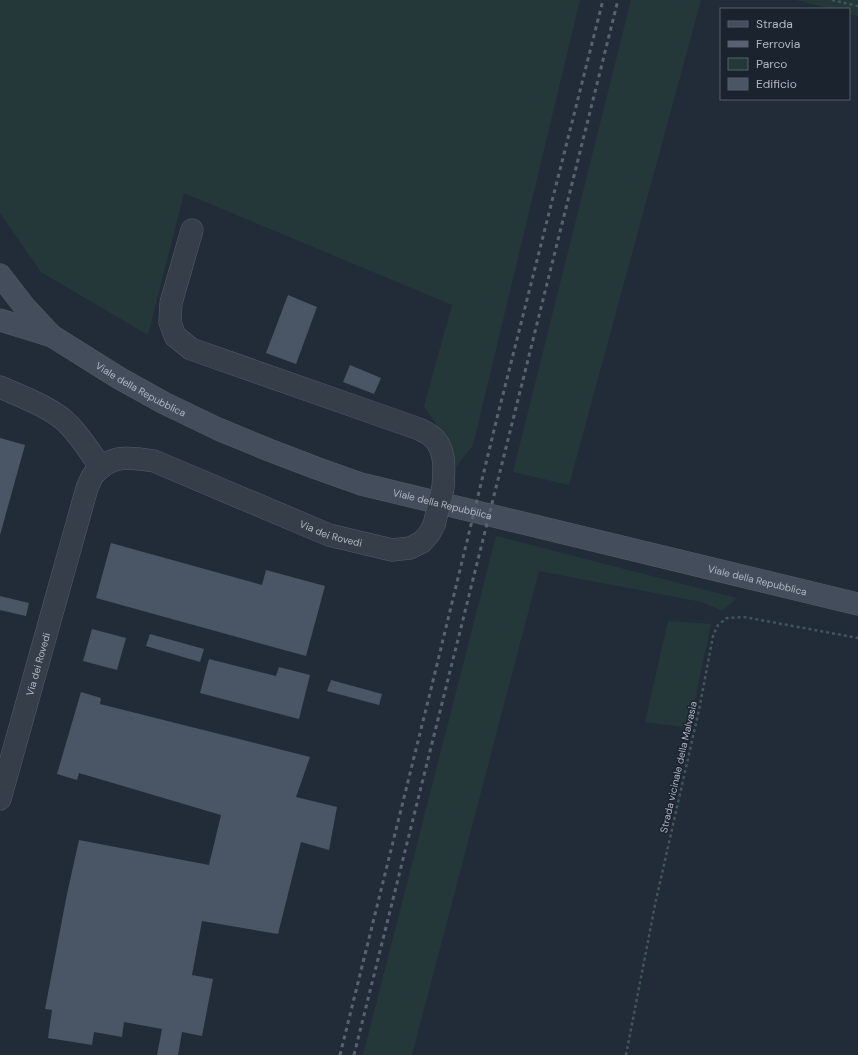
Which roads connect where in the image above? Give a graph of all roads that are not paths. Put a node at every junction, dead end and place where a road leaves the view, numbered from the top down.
1 (192, 230) dead end
2 (0, 275) edge
3 (0, 320) edge
4 (52, 336) junction
5 (0, 387) edge
6 (101, 468) junction
7 (858, 604) edge
8 (0, 799) edge

1 - 6 street, Via dei Rovedi, bridge
2 - 4 street, Viale della Repubblica
3 - 4 street, Viale della Repubblica
4 - 7 street, Viale della Repubblica
5 - 6 street
6 - 8 street, Via dei Rovedi

